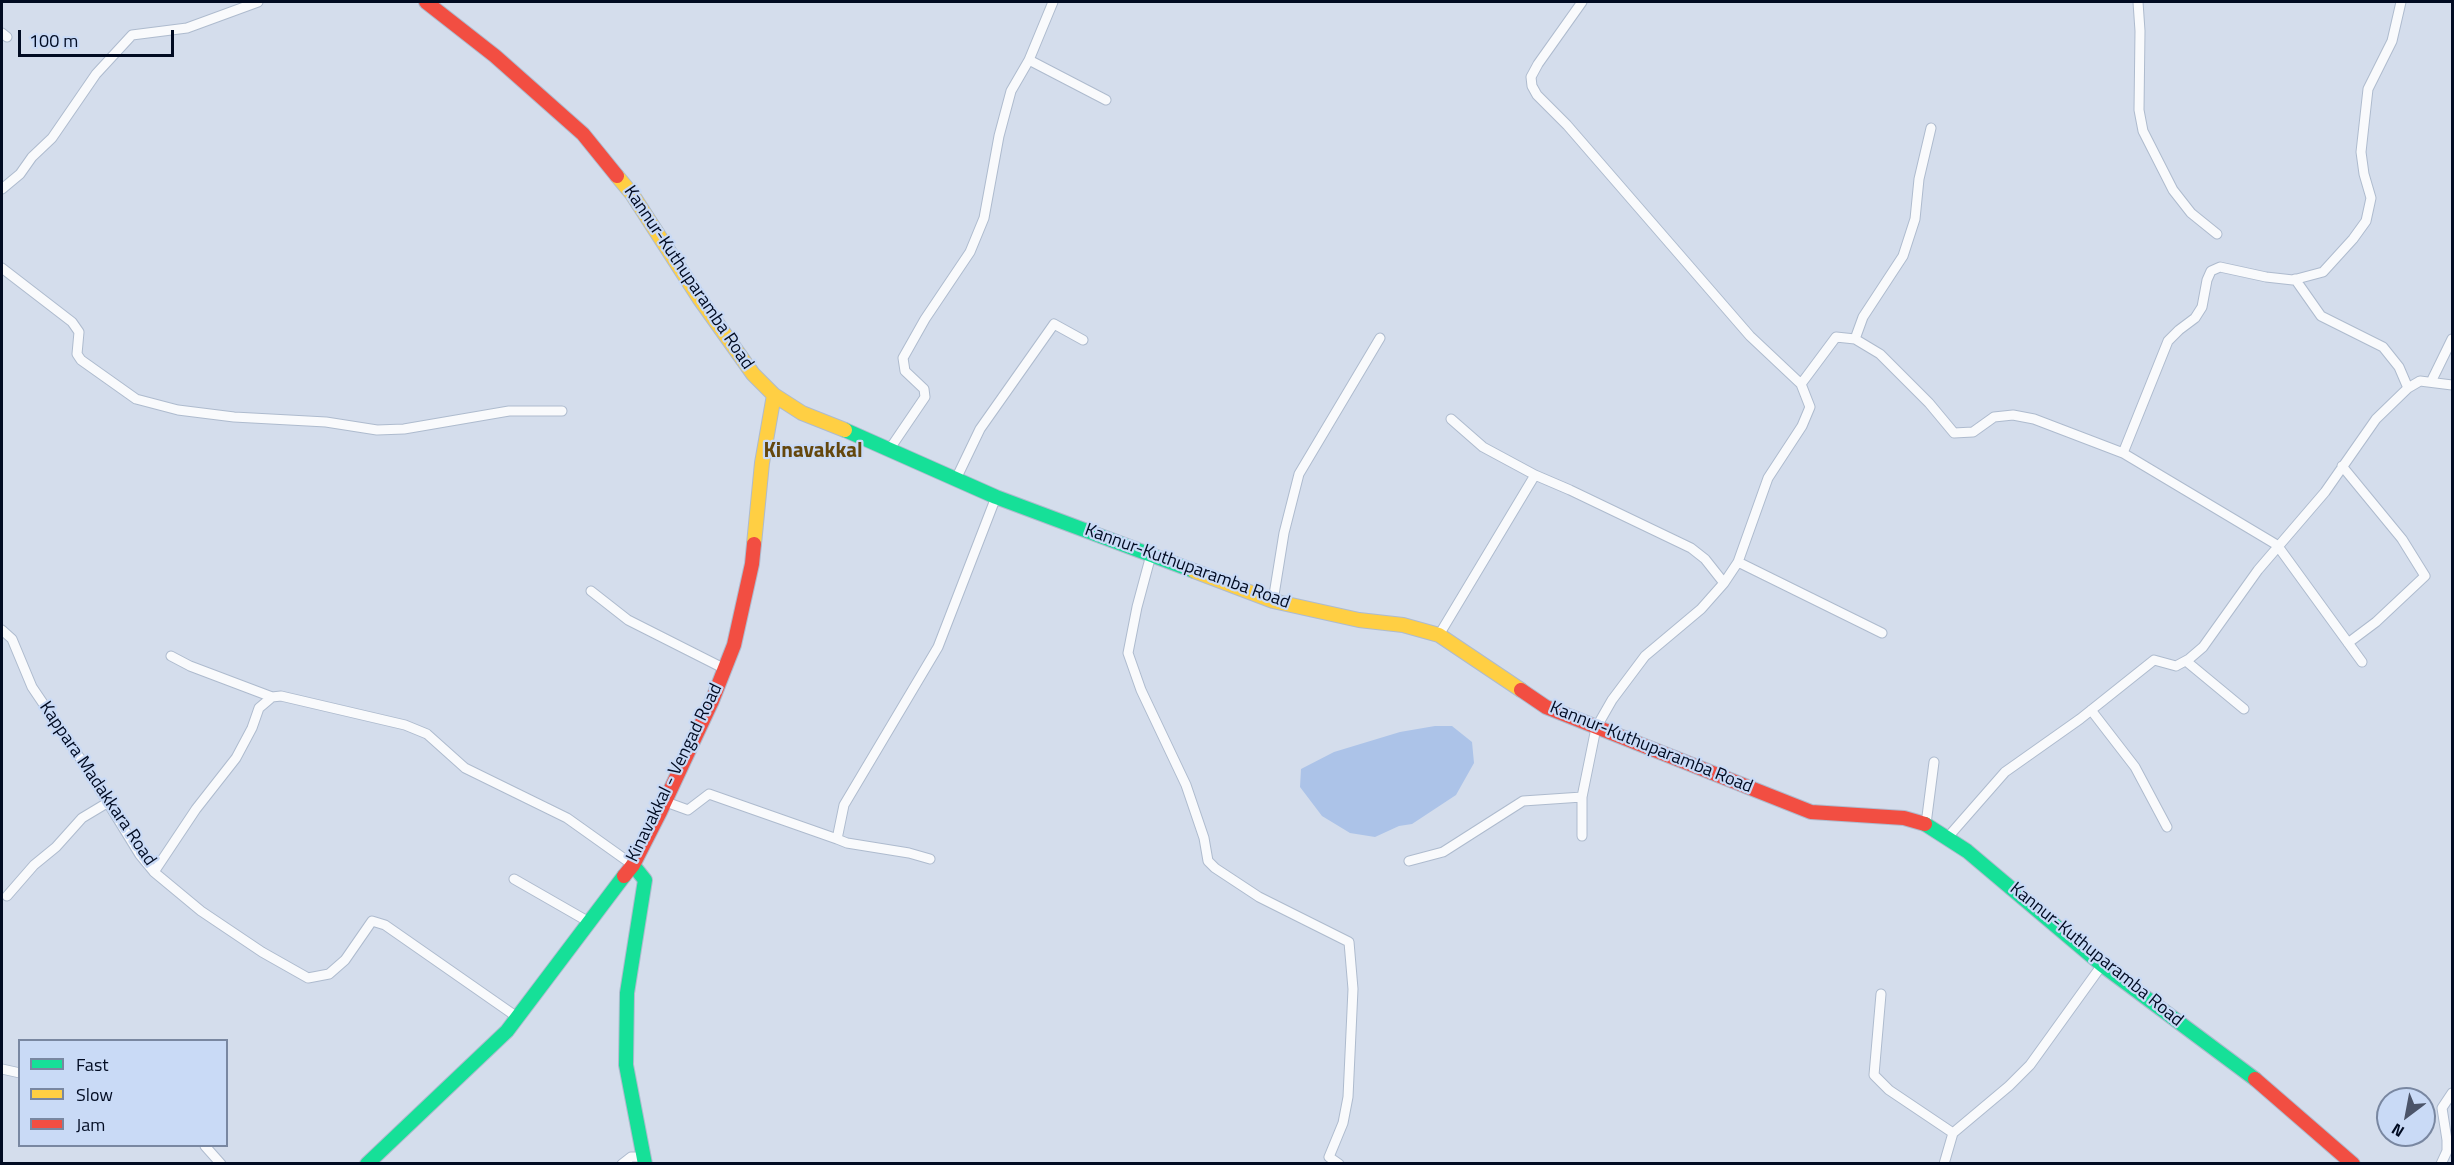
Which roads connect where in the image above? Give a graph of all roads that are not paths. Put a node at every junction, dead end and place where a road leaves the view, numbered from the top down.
1 (258, 2) edge
2 (426, 2) edge
3 (1053, 2) edge
4 (1582, 2) edge
5 (2138, 2) edge
6 (2401, 2) edge
7 (1029, 60) junction
8 (1106, 100) dead end
9 (1931, 128) dead end
10 (2, 189) edge
11 (2217, 234) dead end
12 (2, 268) edge
13 (2295, 279) junction
14 (1380, 338) dead end
15 (1855, 339) junction
16 (2452, 339) edge
17 (1083, 340) dead end
18 (2431, 382) junction
19 (1801, 384) junction
20 (2452, 385) edge
21 (2408, 388) junction
22 (774, 395) junction
23 (562, 411) dead end
24 (1451, 419) dead end
25 (889, 450) junction
26 (2122, 453) junction
27 (2342, 466) junction
28 (1535, 476) junction
29 (956, 479) junction
30 (996, 497) junction
31 (2277, 545) junction
32 (1151, 555) junction
33 (1738, 562) junction
34 (1724, 584) junction
35 (591, 591) dead end
36 (1273, 601) junction
37 (2, 630) edge
38 (1882, 633) dead end
39 (1439, 634) junction
40 (2348, 643) junction
41 (171, 656) dead end
42 (2186, 661) junction
43 (2361, 662) dead end
44 (725, 669) junction
45 (272, 697) junction
46 (2244, 709) dead end
47 (2091, 710) junction
48 (1596, 728) junction
49 (1934, 762) dead end
50 (697, 791) dead end
51 (707, 795) junction
52 (1582, 797) junction
53 (666, 802) junction
54 (107, 803) junction
55 (1926, 824) junction
56 (2167, 827) dead end
57 (1582, 836) dead end
58 (1948, 837) junction
59 (837, 839) junction
60 (930, 859) dead end
61 (1408, 861) dead end
62 (633, 865) junction
63 (154, 872) junction
64 (514, 879) dead end
65 (7, 896) dead end
66 (589, 922) junction
67 (2102, 965) junction
68 (1881, 994) dead end
69 (517, 1017) junction
70 (2, 1069) edge
71 (18, 1073) edge
72 (2452, 1093) edge
73 (1953, 1133) junction
74 (206, 1147) edge
75 (644, 1160) edge
76 (1327, 1160) edge
77 (221, 1164) edge
78 (367, 1164) edge
79 (622, 1164) edge
80 (1340, 1164) edge
81 (1944, 1164) edge
82 (2353, 1164) edge
83 (2441, 1164) edge

1 - 10 street
2 - 22 main road, Kannur-Kuthuparamba Road
3 - 7 street
4 - 19 street
5 - 11 street
6 - 13 street
7 - 8 street
7 - 25 street
9 - 15 street
12 - 23 street
13 - 21 street
13 - 26 street
14 - 36 street
15 - 19 street
15 - 26 street
16 - 18 street
17 - 29 street
18 - 20 street
18 - 21 street
19 - 33 street
21 - 27 street
22 - 25 main road, Kannur-Kuthuparamba Road
22 - 44 main road, Kinavakkal - Vengad Road
24 - 28 street
25 - 29 main road, Kannur-Kuthuparamba Road
26 - 31 street
27 - 31 street
27 - 40 street
28 - 34 street
28 - 39 street
29 - 30 main road, Kannur-Kuthuparamba Road
30 - 32 main road, Kannur-Kuthuparamba Road
30 - 59 street
31 - 40 street
31 - 42 street
32 - 36 main road, Kannur-Kuthuparamba Road
32 - 76 street
33 - 34 street
33 - 38 street
34 - 48 street
35 - 44 street
36 - 39 main road, Kannur-Kuthuparamba Road
37 - 54 street, Kappara Madakkara Road
39 - 48 main road, Kannur-Kuthuparamba Road
40 - 43 street
41 - 45 street
42 - 46 street
42 - 47 street
44 - 53 main road, Kinavakkal - Vengad Road
45 - 62 street
45 - 63 street, Kappara Madakkara Road
47 - 56 street
47 - 58 street
48 - 52 street
48 - 55 main road, Kannur-Kuthuparamba Road
49 - 55 street
50 - 51 street
51 - 53 street
51 - 59 street
52 - 57 street
52 - 61 street
53 - 62 main road, Kinavakkal - Vengad Road
54 - 63 street, Kappara Madakkara Road
54 - 65 street
55 - 58 main road, Kannur-Kuthuparamba Road
58 - 67 main road, Kannur-Kuthuparamba Road
59 - 60 street
62 - 66 main road, Kinavakkal - Vengad Road
62 - 75 main road
63 - 69 street
64 - 66 street
66 - 69 main road, Kinavakkal - Vengad Road
67 - 73 street
67 - 82 main road, Kannur-Kuthuparamba Road
68 - 73 street
69 - 78 main road, Kinavakkal - Vengad Road
70 - 71 street
72 - 83 street
73 - 81 street
74 - 77 street
75 - 79 street
76 - 80 street

